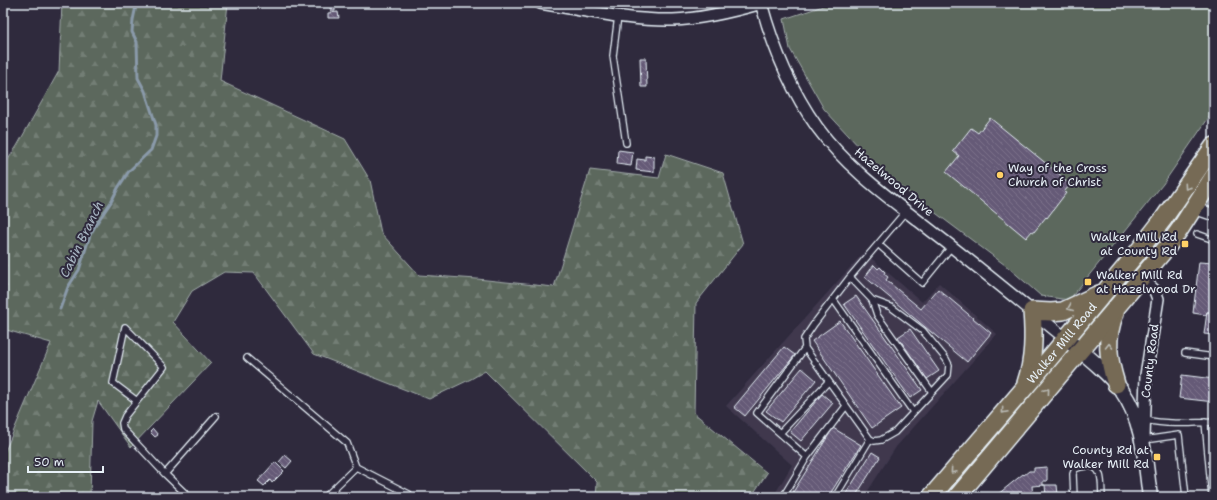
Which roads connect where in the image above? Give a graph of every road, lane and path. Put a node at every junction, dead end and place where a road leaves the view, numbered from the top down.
1 (540, 3) edge
2 (762, 3) edge
3 (618, 16) junction
4 (626, 143) dead end
5 (1214, 146) edge
6 (1214, 176) edge
7 (1194, 208) junction
8 (906, 211) junction
9 (1214, 215) edge
10 (1197, 234) dead end
11 (1214, 240) edge
12 (878, 244) junction
13 (952, 246) junction
14 (850, 277) junction
15 (1142, 278) junction
16 (1105, 291) junction
17 (833, 299) junction
18 (872, 300) junction
19 (1117, 308) junction
20 (1032, 311) junction
21 (1065, 338) junction
22 (805, 348) junction
23 (1081, 351) junction
24 (1185, 352) dead end
25 (1214, 357) edge
26 (247, 358) dead end
27 (828, 382) junction
28 (1116, 384) junction
29 (1025, 387) junction
30 (932, 392) junction
31 (137, 400) junction
32 (846, 406) junction
33 (913, 412) junction
34 (216, 416) dead end
35 (1145, 420) junction
36 (1206, 422) junction
37 (1214, 422) edge
38 (1178, 424) junction
39 (780, 433) junction
40 (1180, 435) junction
41 (870, 439) junction
42 (1144, 445) junction
43 (807, 457) junction
44 (356, 467) junction
45 (165, 474) junction
46 (189, 497) edge
47 (325, 497) edge
48 (411, 497) edge
49 (783, 497) edge
50 (835, 497) edge
51 (931, 497) edge
52 (957, 497) edge
53 (1074, 497) edge
54 (1102, 497) edge
55 (1150, 497) edge
56 (1186, 497) edge
57 (1212, 497) edge

1 - 3 street
2 - 3 street
2 - 8 street, Hazelwood Drive
3 - 4 lane
5 -> 16 main road, Walker Mill Road
6 - 7 main road, Walker Mill Road
7 - 9 street
7 - 15 main road, Walker Mill Road
8 - 12 lane
8 - 13 street, Hazelwood Drive
10 - 11 lane
12 - 13 lane
12 - 14 lane
13 - 20 street, Hazelwood Drive
14 - 17 lane
14 - 18 lane
15 - 19 main road, Walker Mill Road
15 - 35 street, County Road
16 -> 20 main road
16 - 21 main road, Walker Mill Road
17 - 22 lane
17 - 33 lane
18 - 30 lane
18 - 30 lane
19 - 23 main road, Walker Mill Road
28 -> 19 main road
20 - 21 street, Hazelwood Drive
20 - 29 main road
21 - 23 street, County Road
21 - 29 main road, Walker Mill Road
22 - 27 lane
22 - 39 lane
23 - 28 street, County Road
52 -> 23 main road, Walker Mill Road
24 - 25 lane
26 - 44 lane
27 - 32 lane
27 - 39 lane
28 - 42 street, County Road
29 -> 51 main road, Walker Mill Road
30 - 33 lane
31 - 31 lane
31 - 45 lane
32 - 41 lane
32 - 43 lane
33 - 41 lane
34 - 45 lane
35 - 38 lane
35 - 42 street, County Road
36 - 37 lane
36 - 38 lane
36 - 57 lane
38 - 40 lane
39 - 43 lane
40 - 42 lane
40 - 56 lane
41 - 50 lane
42 - 55 street, County Road
43 - 49 lane
44 - 47 lane
44 - 48 lane
45 - 46 lane
53 - 54 lane

